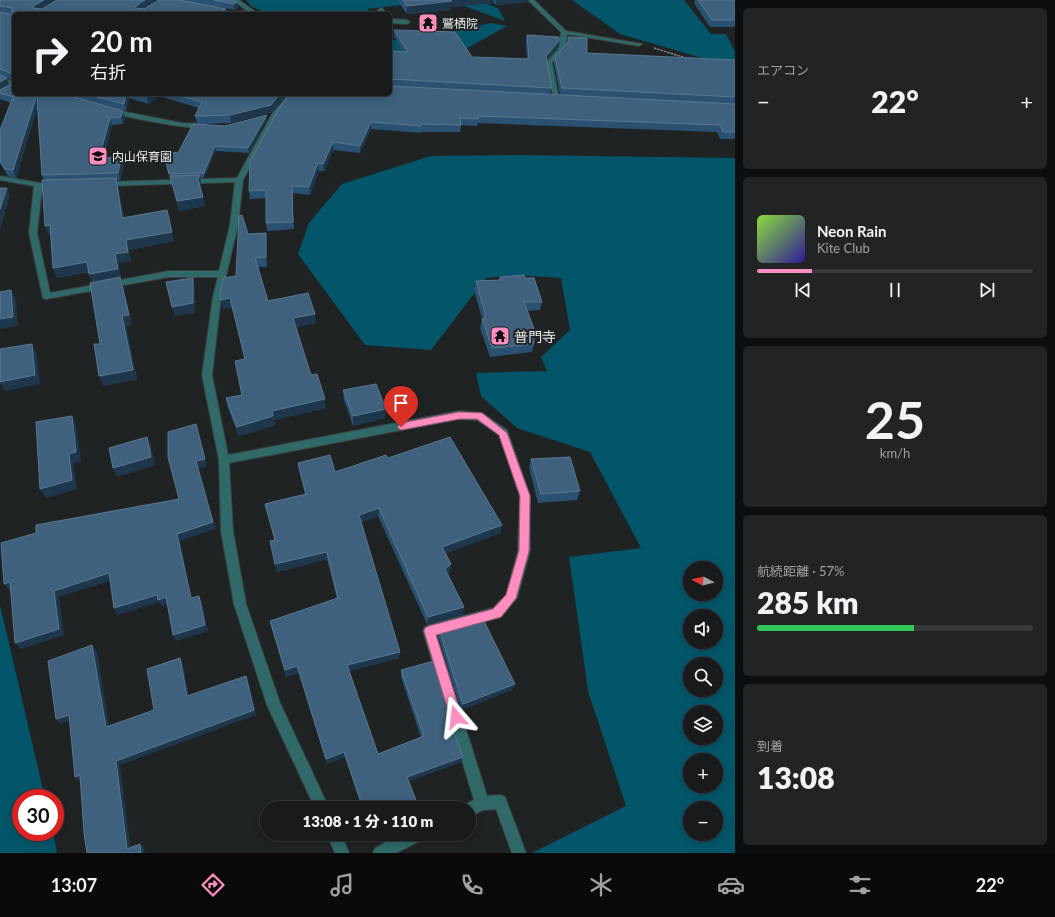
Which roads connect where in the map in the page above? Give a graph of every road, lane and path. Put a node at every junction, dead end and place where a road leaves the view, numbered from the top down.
1 (236, 0) edge
2 (531, 0) edge
3 (209, 9) edge
4 (222, 12) edge
5 (251, 12) edge
6 (392, 21) edge
7 (407, 22) dead end
8 (564, 32) junction
9 (639, 44) joint
10 (695, 60) edge
11 (0, 78) edge
12 (12, 87) edge
13 (290, 96) edge
14 (549, 99) edge
15 (556, 99) junction
16 (564, 99) edge
17 (99, 108) edge
18 (275, 114) junction
19 (262, 116) edge
20 (211, 126) edge
21 (0, 178) edge
22 (239, 180) junction
23 (100, 184) edge
24 (38, 186) junction
25 (54, 186) edge
26 (221, 274) junction
27 (224, 460) junction
28 (319, 801) edge
29 (482, 803) junction
30 (476, 806) edge
31 (337, 841) edge
32 (405, 841) edge
33 (342, 853) edge
34 (380, 853) edge
35 (519, 853) edge

1 - 5 street
2 - 8 street
3 - 4 street
6 - 7 street
8 - 9 street
8 - 15 street
9 - 10 path
11 - 12 street
13 - 18 street
14 - 15 street
15 - 16 street
17 - 20 street
18 - 19 street
18 - 22 street
21 - 24 street
22 - 23 street
22 - 26 street
24 - 25 street
24 - 26 street
26 - 27 street
27 - 28 street
27 - 29 street
29 - 30 street
29 - 35 street
31 - 33 street
32 - 34 street

